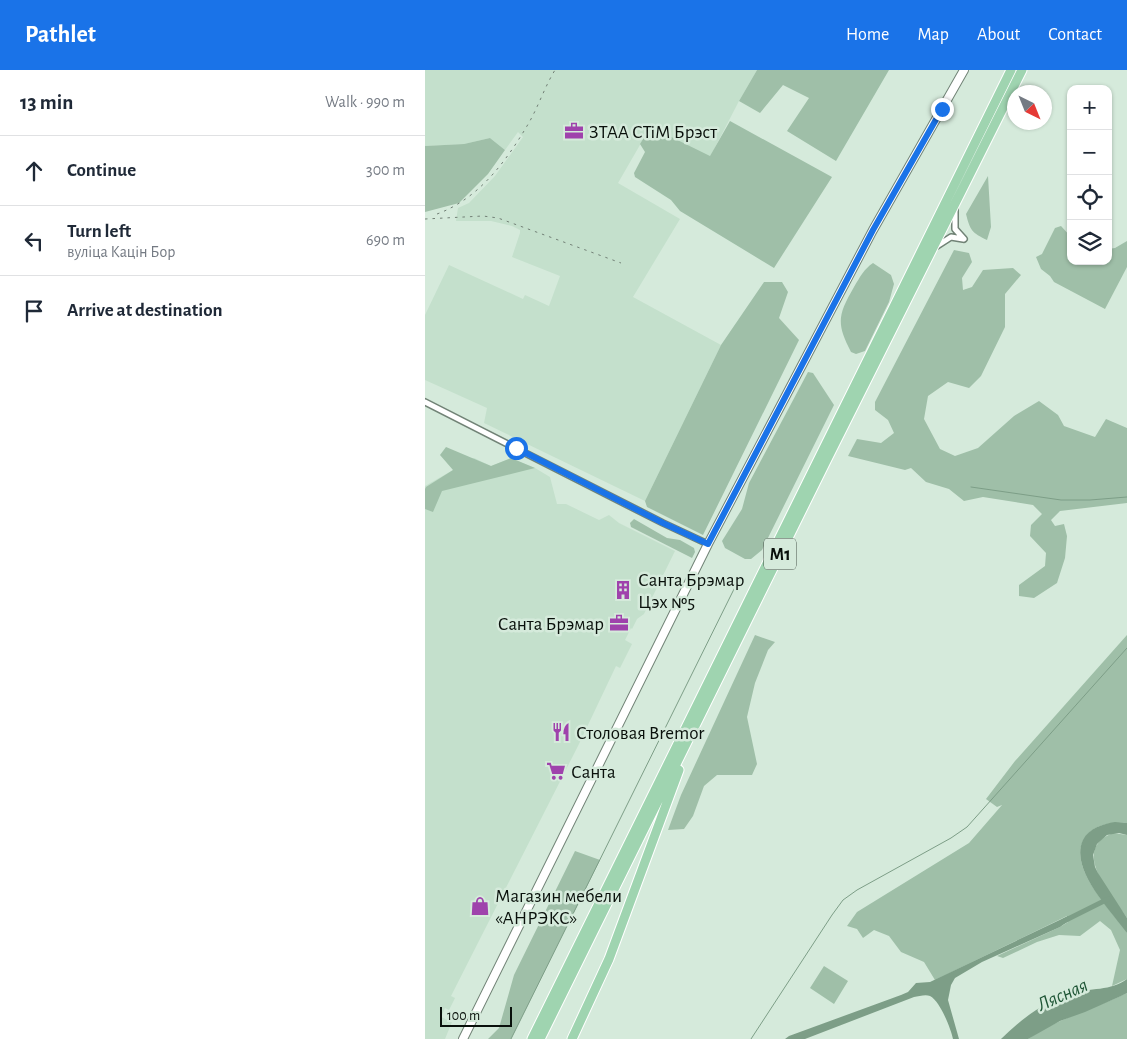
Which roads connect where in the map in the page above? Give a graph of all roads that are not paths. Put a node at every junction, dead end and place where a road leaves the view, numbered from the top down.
1 (964, 70) edge
2 (1011, 70) edge
3 (1022, 70) edge
4 (955, 203) junction
5 (931, 252) junction
6 (425, 402) edge
7 (708, 544) junction
8 (700, 717) junction
9 (463, 1039) edge
10 (531, 1039) edge
11 (540, 1039) edge
12 (572, 1039) edge

1 - 7 main road
2 - 10 highway, М1
3 - 4 highway, М1
4 - 5 highway, М1
4 - 5 street
5 - 8 highway, М1
6 - 7 street
7 - 9 main road
8 - 11 highway, М1
8 - 12 highway

